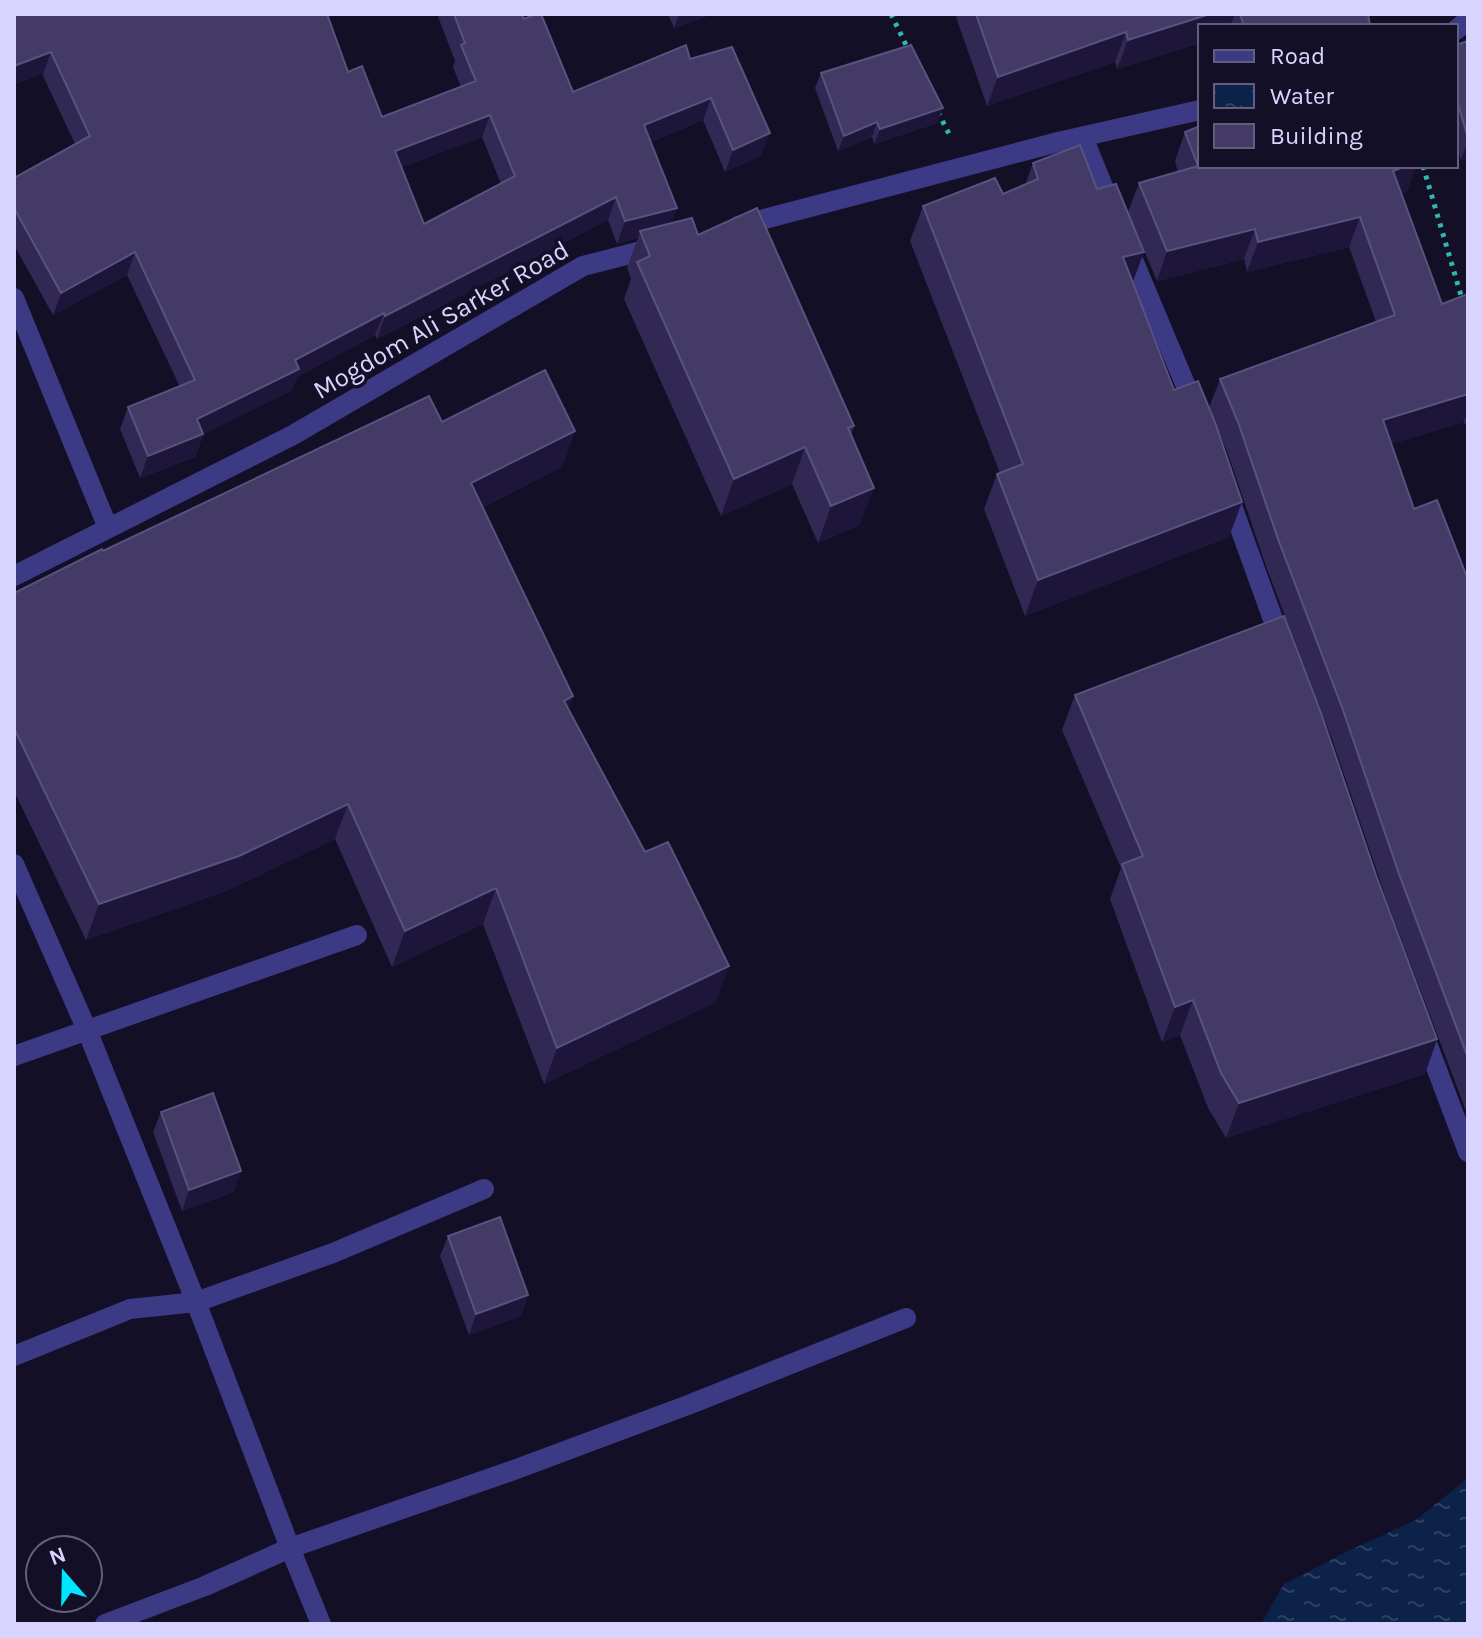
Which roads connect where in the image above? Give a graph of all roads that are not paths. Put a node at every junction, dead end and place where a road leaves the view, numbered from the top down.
1 (1198, 110) edge
2 (1083, 137) junction
3 (720, 230) edge
4 (675, 242) edge
5 (14, 298) edge
6 (1203, 428) edge
7 (1220, 471) edge
8 (108, 528) junction
9 (14, 576) edge
10 (1287, 659) edge
11 (14, 864) edge
12 (357, 935) dead end
13 (1415, 1011) edge
14 (87, 1030) junction
15 (14, 1056) edge
16 (1468, 1152) edge
17 (484, 1189) dead end
18 (196, 1302) junction
19 (906, 1318) dead end
20 (14, 1356) edge
21 (290, 1548) junction
22 (105, 1624) edge
23 (321, 1624) edge

1 - 2 street
2 - 3 street
2 - 6 street
4 - 8 street, Mogdom Ali Sarker Road
5 - 8 street
7 - 10 street
8 - 9 street, Mogdom Ali Sarker Road
11 - 14 street
12 - 14 street
13 - 16 street
14 - 15 street
14 - 18 street
17 - 18 street
18 - 20 street
18 - 21 street
19 - 21 street
21 - 22 street
21 - 23 street

